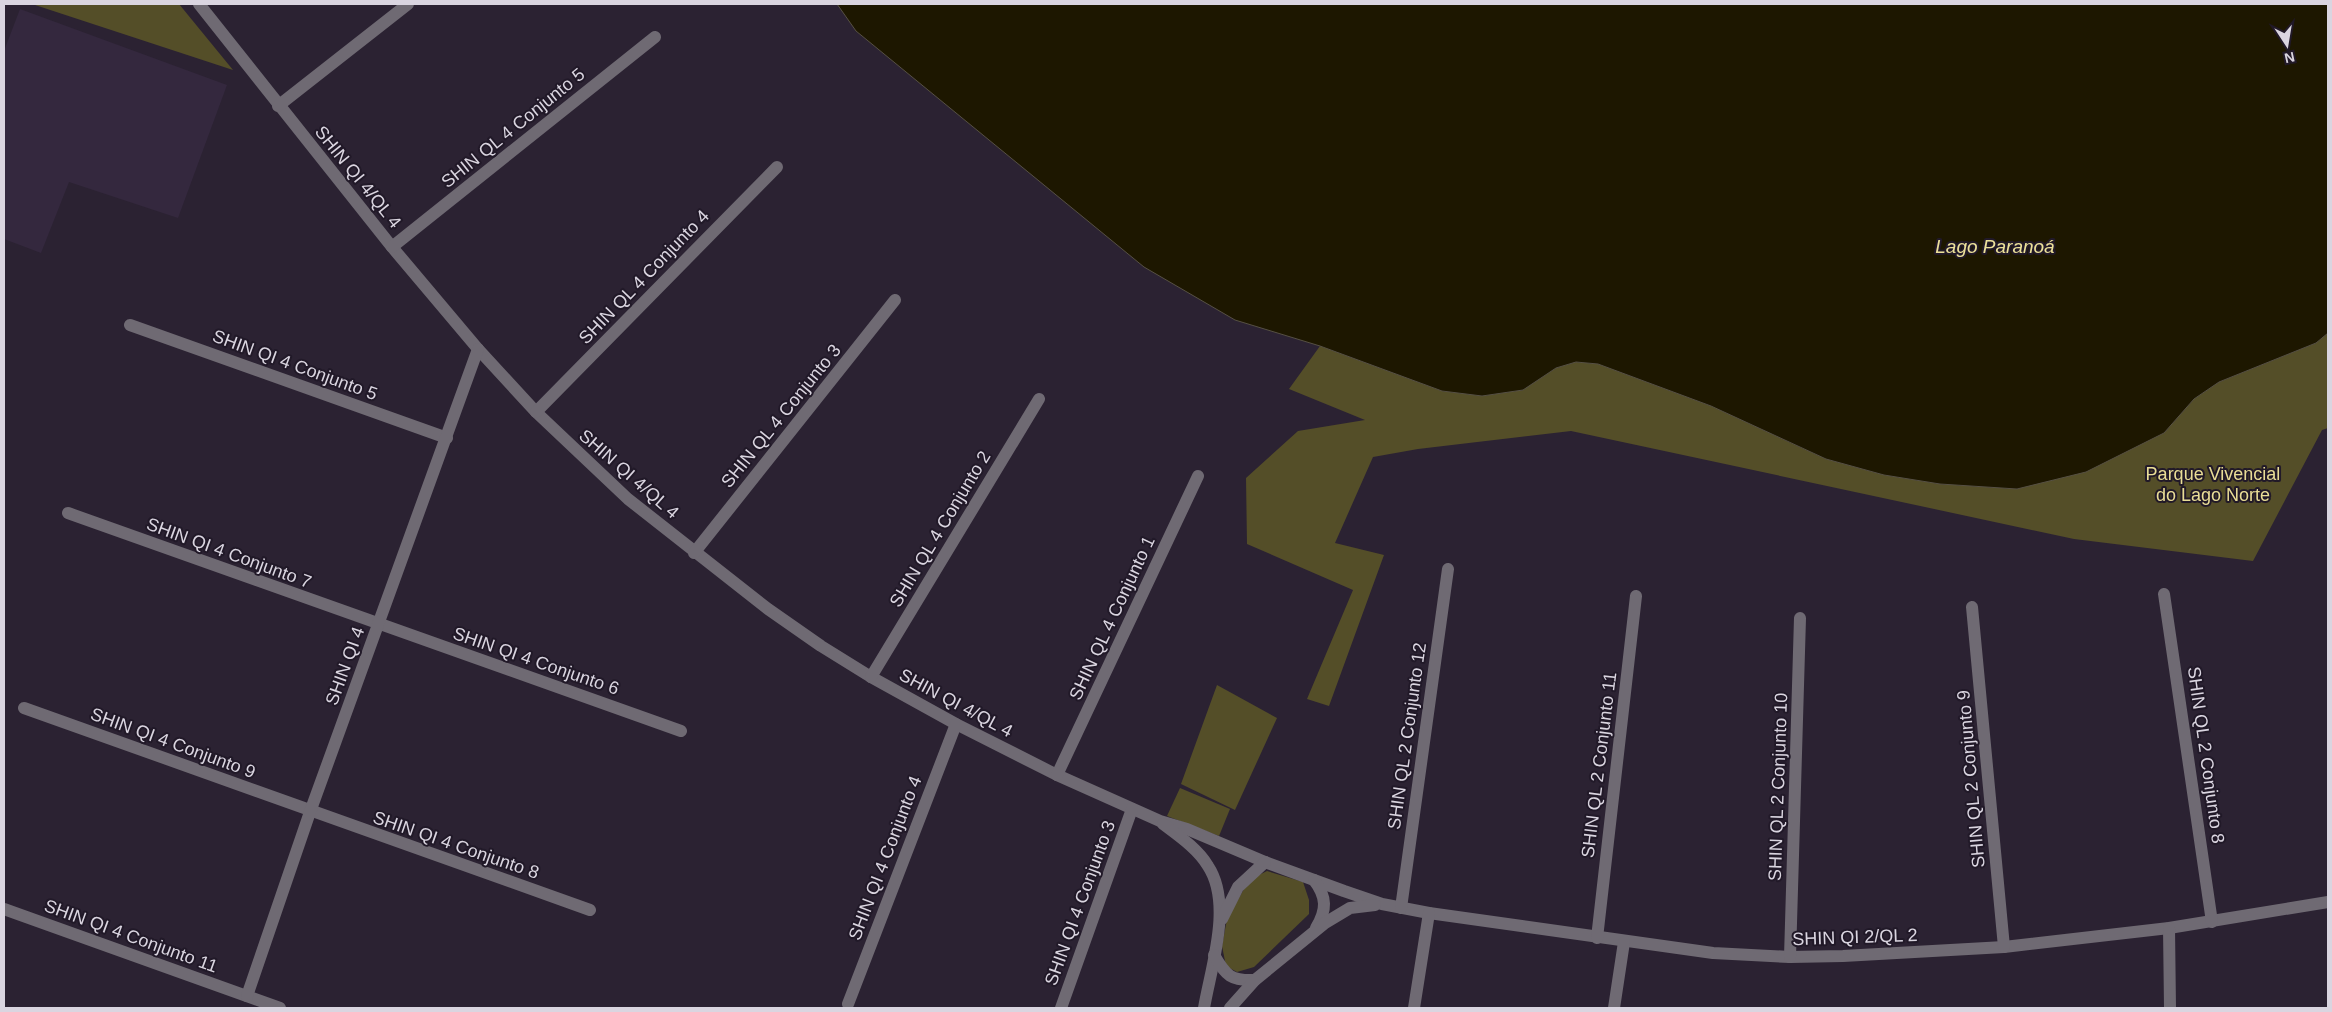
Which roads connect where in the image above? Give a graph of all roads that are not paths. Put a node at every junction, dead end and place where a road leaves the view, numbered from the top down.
1 (199, 4) edge
2 (408, 4) edge
3 (655, 37) dead end
4 (278, 106) junction
5 (777, 167) dead end
6 (392, 247) junction
7 (895, 300) dead end
8 (130, 325) dead end
9 (478, 349) junction
10 (1039, 399) dead end
11 (536, 412) junction
12 (447, 438) junction
13 (1198, 476) dead end
14 (68, 514) dead end
15 (694, 553) junction
16 (1448, 569) dead end
17 (2164, 594) dead end
18 (1636, 596) dead end
19 (1972, 607) dead end
20 (1800, 618) dead end
21 (379, 625) junction
22 (870, 677) junction
23 (24, 708) dead end
24 (956, 724) junction
25 (681, 731) dead end
26 (1057, 775) junction
27 (1132, 809) junction
28 (310, 812) junction
29 (1160, 821) junction
30 (1265, 862) junction
31 (1314, 880) junction
32 (2328, 902) edge
33 (1382, 904) junction
34 (1401, 908) junction
35 (4, 909) edge
36 (590, 910) dead end
37 (1429, 913) junction
38 (2212, 922) junction
39 (1219, 927) junction
40 (2169, 928) junction
41 (1314, 932) junction
42 (1597, 938) junction
43 (1624, 942) junction
44 (2004, 946) junction
45 (1214, 956) junction
46 (1790, 957) junction
47 (1255, 980) junction
48 (247, 996) junction
49 (848, 1004) dead end
50 (280, 1008) edge
51 (1061, 1008) edge
52 (1204, 1008) edge
53 (1230, 1008) edge
54 (1414, 1008) edge
55 (1614, 1008) edge
56 (2170, 1008) edge

1 - 4 street, SHIN QI 4/QL 4
2 - 4 street
3 - 6 street, SHIN QL 4 Conjunto 5
4 - 6 street, SHIN QI 4/QL 4
5 - 11 street, SHIN QL 4 Conjunto 4
6 - 9 street, SHIN QI 4/QL 4
7 - 15 street, SHIN QL 4 Conjunto 3
8 - 12 street, SHIN QI 4 Conjunto 5
9 - 11 street, SHIN QI 4/QL 4
9 - 12 street, SHIN QI 4
10 - 22 street, SHIN QL 4 Conjunto 2
11 - 15 street, SHIN QI 4/QL 4
12 - 21 street, SHIN QI 4
13 - 26 street, SHIN QL 4 Conjunto 1
14 - 21 street, SHIN QI 4 Conjunto 7
15 - 22 street, SHIN QI 4/QL 4
16 - 34 street, SHIN QL 2 Conjunto 12
17 - 38 street, SHIN QL 2 Conjunto 8
18 - 42 street, SHIN QL 2 Conjunto 11
19 - 44 street, SHIN QL 2 Conjunto 9
20 - 46 street, SHIN QL 2 Conjunto 10
21 - 25 street, SHIN QI 4 Conjunto 6
21 - 28 street, SHIN QI 4
22 - 24 street, SHIN QI 4/QL 4
23 - 28 street, SHIN QI 4 Conjunto 9
24 - 26 street, SHIN QI 4/QL 4
24 - 49 street, SHIN QI 4 Conjunto 4
26 - 27 street, SHIN QI 4/QL 4
27 - 29 street, SHIN QI 4/QL 4
27 - 51 street, SHIN QI 4 Conjunto 3
28 - 36 street, SHIN QI 4 Conjunto 8
28 - 48 street, SHIN QI 4
29 - 30 street, SHIN QI 4/QL 4
29 - 39 street, SHIN QI 4/QL 4
30 - 31 street, SHIN QI 4/QL 4
30 - 39 street
31 - 33 street, SHIN QI 2/QL 2
31 - 41 street
32 - 38 street, SHIN QI 2/QL 2
33 - 34 street, SHIN QI 2/QL 2
33 - 41 street, SHIN QI 2/QL 2
34 - 37 street, SHIN QI 2/QL 2
35 - 48 street, SHIN QI 4 Conjunto 11
37 - 42 street, SHIN QI 2/QL 2
37 - 54 street
38 - 40 street, SHIN QI 2/QL 2
39 - 45 street, SHIN QI 4/QL 4
40 - 44 street, SHIN QI 2/QL 2
40 - 56 street
41 - 47 street
42 - 43 street, SHIN QI 2/QL 2
43 - 46 street, SHIN QI 2/QL 2
43 - 55 street
44 - 46 street, SHIN QI 2/QL 2
45 - 47 street
45 - 52 street, SHIN QI 4/QL 4
47 - 53 street
48 - 50 street, SHIN QI 4 Conjunto 11

